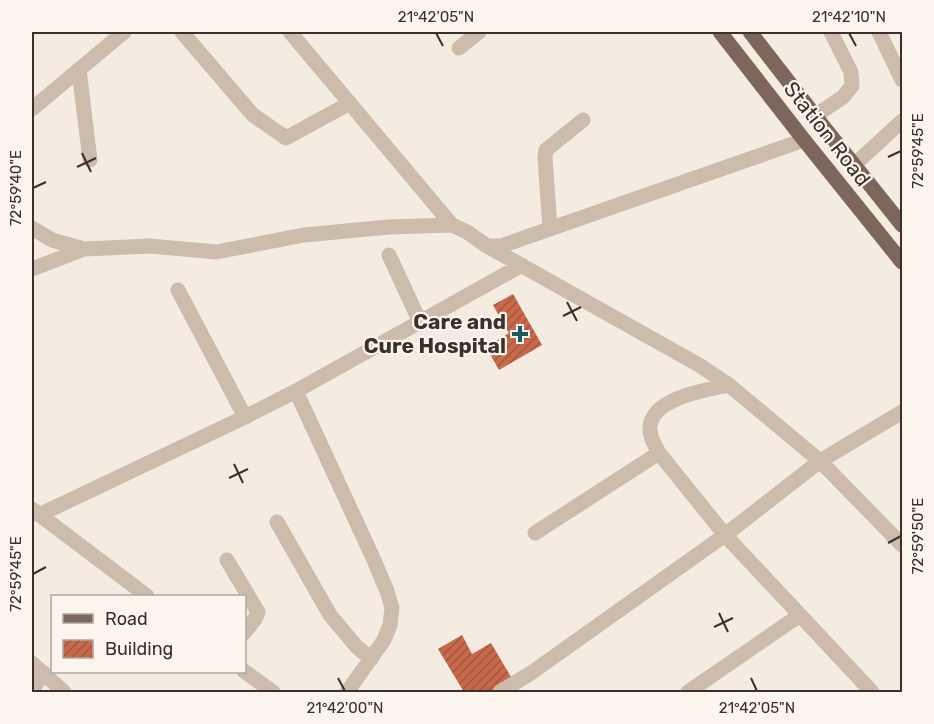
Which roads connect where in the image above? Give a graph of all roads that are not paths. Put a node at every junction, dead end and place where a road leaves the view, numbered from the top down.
1 (124, 32) edge
2 (182, 32) edge
3 (290, 32) edge
4 (479, 32) edge
5 (720, 32) edge
6 (750, 32) edge
7 (831, 32) edge
8 (879, 32) edge
9 (459, 48) dead end
10 (79, 70) junction
11 (903, 80) edge
12 (350, 103) junction
13 (32, 109) edge
14 (815, 116) junction
15 (583, 120) dead end
16 (903, 121) edge
17 (804, 140) junction
18 (90, 160) dead end
19 (854, 165) junction
20 (452, 225) junction
21 (903, 225) edge
22 (32, 228) edge
23 (550, 229) junction
24 (487, 246) junction
25 (84, 249) junction
26 (389, 255) dead end
27 (903, 262) edge
28 (522, 265) junction
29 (32, 269) edge
30 (178, 290) dead end
31 (420, 321) junction
32 (729, 386) junction
33 (296, 391) junction
34 (903, 412) edge
35 (245, 417) junction
36 (659, 453) junction
37 (820, 461) junction
38 (35, 512) edge
39 (277, 522) dead end
40 (536, 533) dead end
41 (725, 535) junction
42 (903, 546) edge
43 (227, 560) dead end
44 (144, 595) edge
45 (800, 615) junction
46 (246, 630) edge
47 (371, 659) junction
48 (32, 663) edge
49 (44, 673) junction
50 (246, 673) edge
51 (32, 693) edge
52 (64, 693) edge
53 (273, 693) edge
54 (347, 693) edge
55 (500, 693) edge
56 (688, 693) edge
57 (872, 693) edge

1 - 10 street
2 - 12 street
3 - 12 street
4 - 9 street
5 - 17 main road, Station Road
6 - 14 main road, Station Road
7 - 14 street
8 - 11 street
10 - 13 street
10 - 18 street
12 - 20 street
14 - 19 main road, Station Road
15 - 23 street
16 - 19 street
17 - 23 street
17 - 27 main road, Station Road
19 - 21 main road, Station Road
20 - 24 street
20 - 25 street
22 - 25 street
23 - 24 street
24 - 28 street
25 - 29 street
26 - 31 street
28 - 31 street
28 - 32 street
30 - 35 street
31 - 33 street
32 - 36 street
32 - 37 street
33 - 35 street
33 - 47 street
34 - 37 street
35 - 38 street
36 - 40 street
36 - 41 street
37 - 41 street
37 - 42 street
38 - 44 street
39 - 47 street
41 - 45 street
41 - 55 street
43 - 46 street
45 - 56 street
45 - 57 street
47 - 54 street
48 - 49 street
49 - 51 street
49 - 52 street
50 - 53 street

